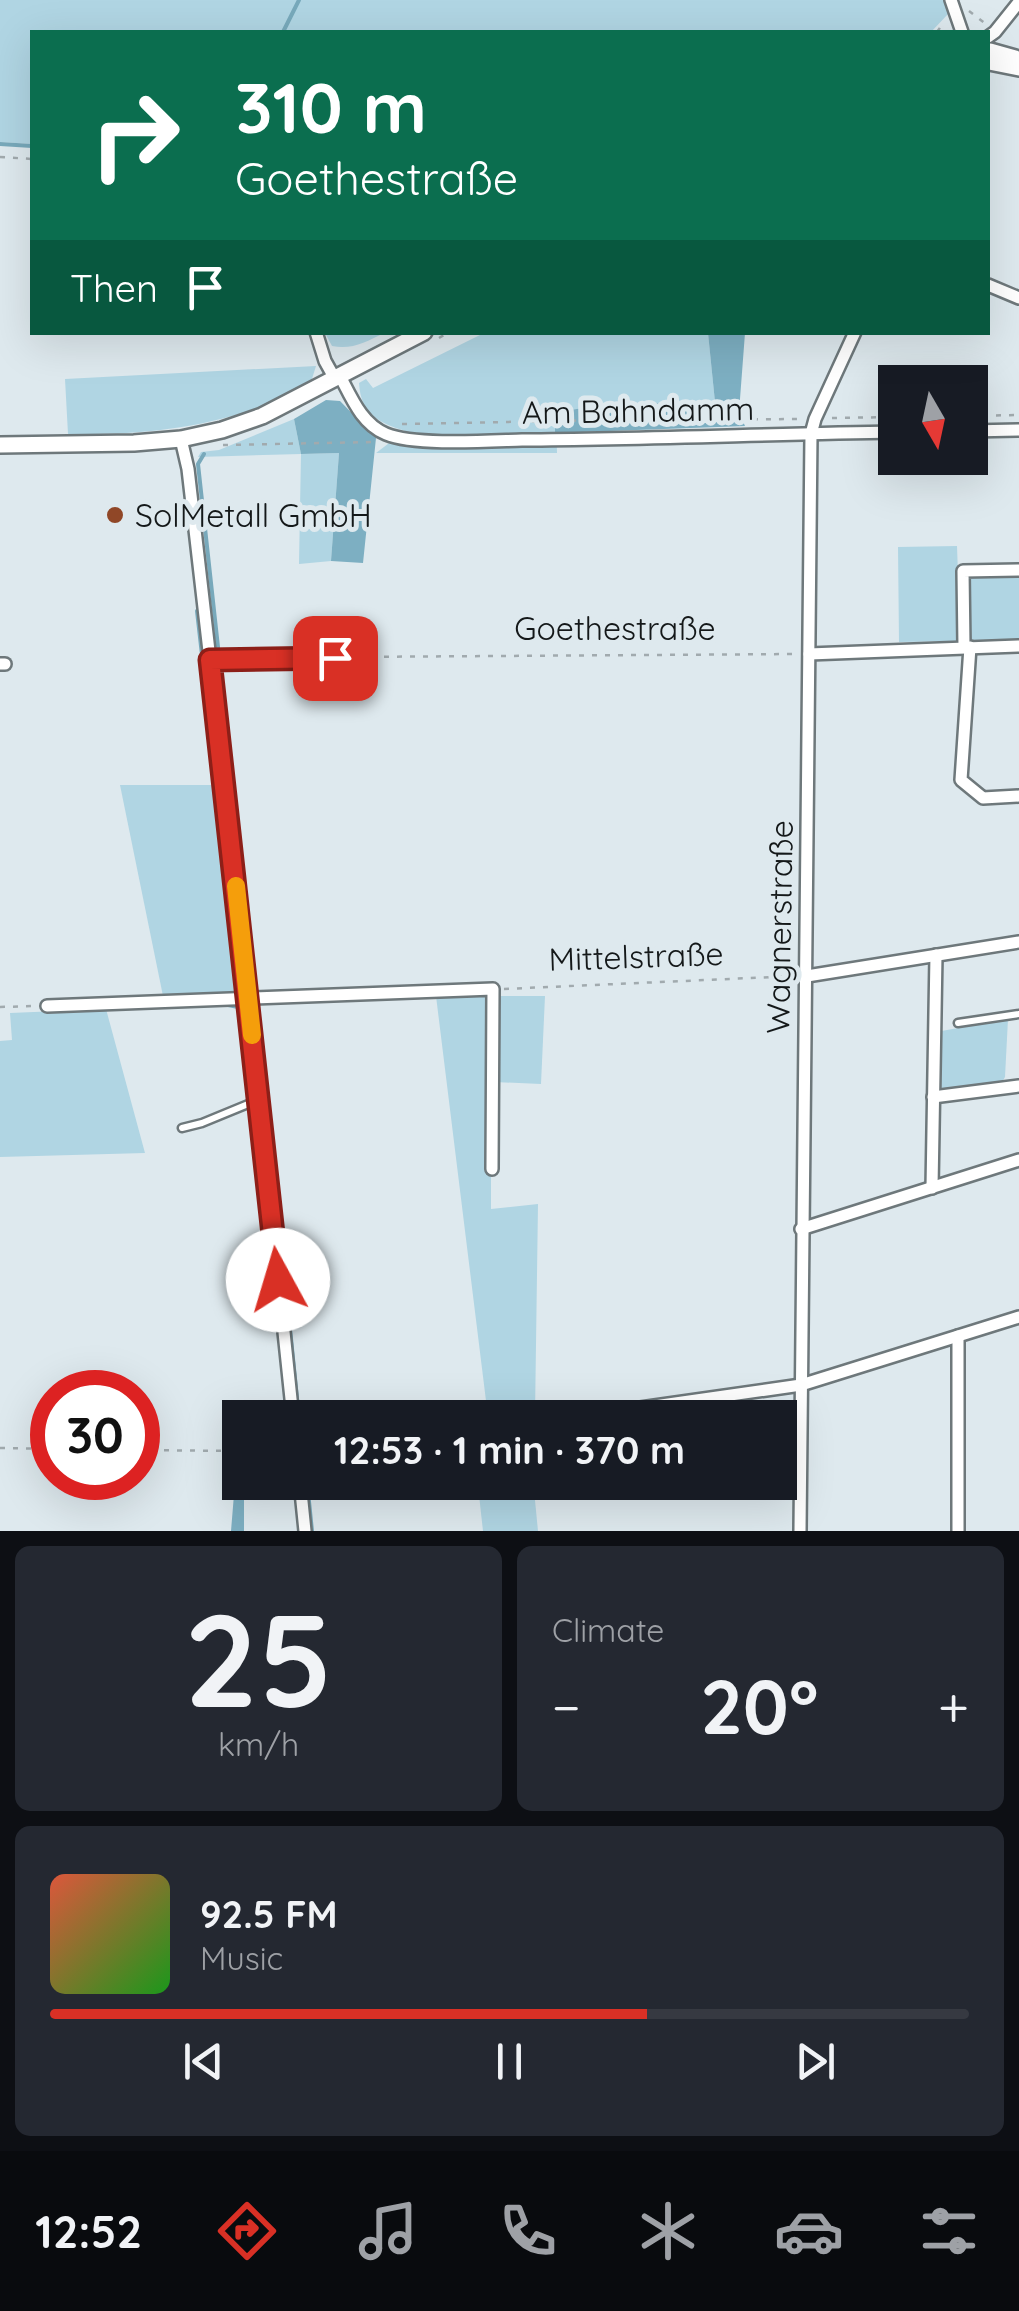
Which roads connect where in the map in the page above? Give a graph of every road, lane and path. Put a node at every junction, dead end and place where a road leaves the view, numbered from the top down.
1 (951, 0) edge
2 (1019, 2) edge
3 (961, 30) edge
4 (990, 46) edge
5 (990, 53) edge
6 (990, 53) edge
7 (1019, 60) edge
8 (1019, 68) edge
9 (0, 158) edge
10 (30, 159) edge
11 (990, 286) edge
12 (1019, 298) edge
13 (317, 335) edge
14 (418, 335) edge
15 (854, 335) edge
16 (337, 378) junction
17 (1019, 415) edge
18 (988, 416) edge
19 (878, 417) edge
20 (815, 419) junction
21 (398, 424) dead end
22 (1019, 430) edge
23 (988, 431) edge
24 (878, 432) edge
25 (383, 433) junction
26 (811, 434) junction
27 (181, 439) junction
28 (0, 445) edge
29 (218, 445) dead end
30 (1019, 570) edge
31 (1019, 646) edge
32 (967, 647) junction
33 (808, 654) junction
34 (335, 658) joint
35 (210, 660) junction
36 (1019, 796) edge
37 (1019, 942) edge
38 (936, 955) junction
39 (807, 976) junction
40 (494, 989) junction
41 (249, 998) junction
42 (47, 1006) joint
43 (0, 1008) edge
44 (1019, 1014) edge
45 (958, 1023) dead end
46 (1019, 1086) edge
47 (932, 1097) junction
48 (259, 1100) junction
49 (182, 1128) dead end
50 (1019, 1160) edge
51 (492, 1169) dead end
52 (932, 1188) junction
53 (802, 1229) junction
54 (1019, 1318) edge
55 (958, 1336) junction
56 (802, 1386) junction
57 (291, 1400) edge
58 (700, 1400) edge
59 (0, 1448) edge
60 (30, 1449) edge
61 (160, 1450) edge
62 (222, 1451) edge
63 (302, 1500) edge
64 (305, 1531) edge
65 (800, 1531) edge
66 (958, 1531) edge

1 - 3 street
2 - 4 street
5 - 7 street
6 - 8 street
9 - 10 path
11 - 12 street
13 - 16 street
14 - 16 street
15 - 20 street, Wagnerstraße
16 - 25 street
16 - 27 street
17 - 18 path
19 - 20 path
20 - 21 path
20 - 26 street, Wagnerstraße
22 - 23 street
24 - 26 street, Am Bahndamm
25 - 26 street, Am Bahndamm
25 - 29 path
26 - 33 street, Wagnerstraße
27 - 28 street
27 - 35 street
30 - 32 street
31 - 32 street
32 - 33 street
32 - 36 street
33 - 34 path, Goethestraße
33 - 39 street, Wagnerstraße
34 - 35 street
35 - 41 street
37 - 38 street
38 - 39 street
38 - 47 street
39 - 40 path, Mittelstraße
39 - 53 street, Wagnerstraße
40 - 41 street
40 - 51 street
41 - 42 street
41 - 48 street
42 - 43 path
44 - 45 lane
46 - 47 street
47 - 52 street
48 - 49 lane
48 - 57 street
50 - 52 street
52 - 53 street
53 - 56 street, Wagnerstraße
54 - 55 street
55 - 56 street
55 - 66 street
56 - 58 street
56 - 65 street, Wagnerstraße
59 - 60 path
61 - 62 path
63 - 64 street

